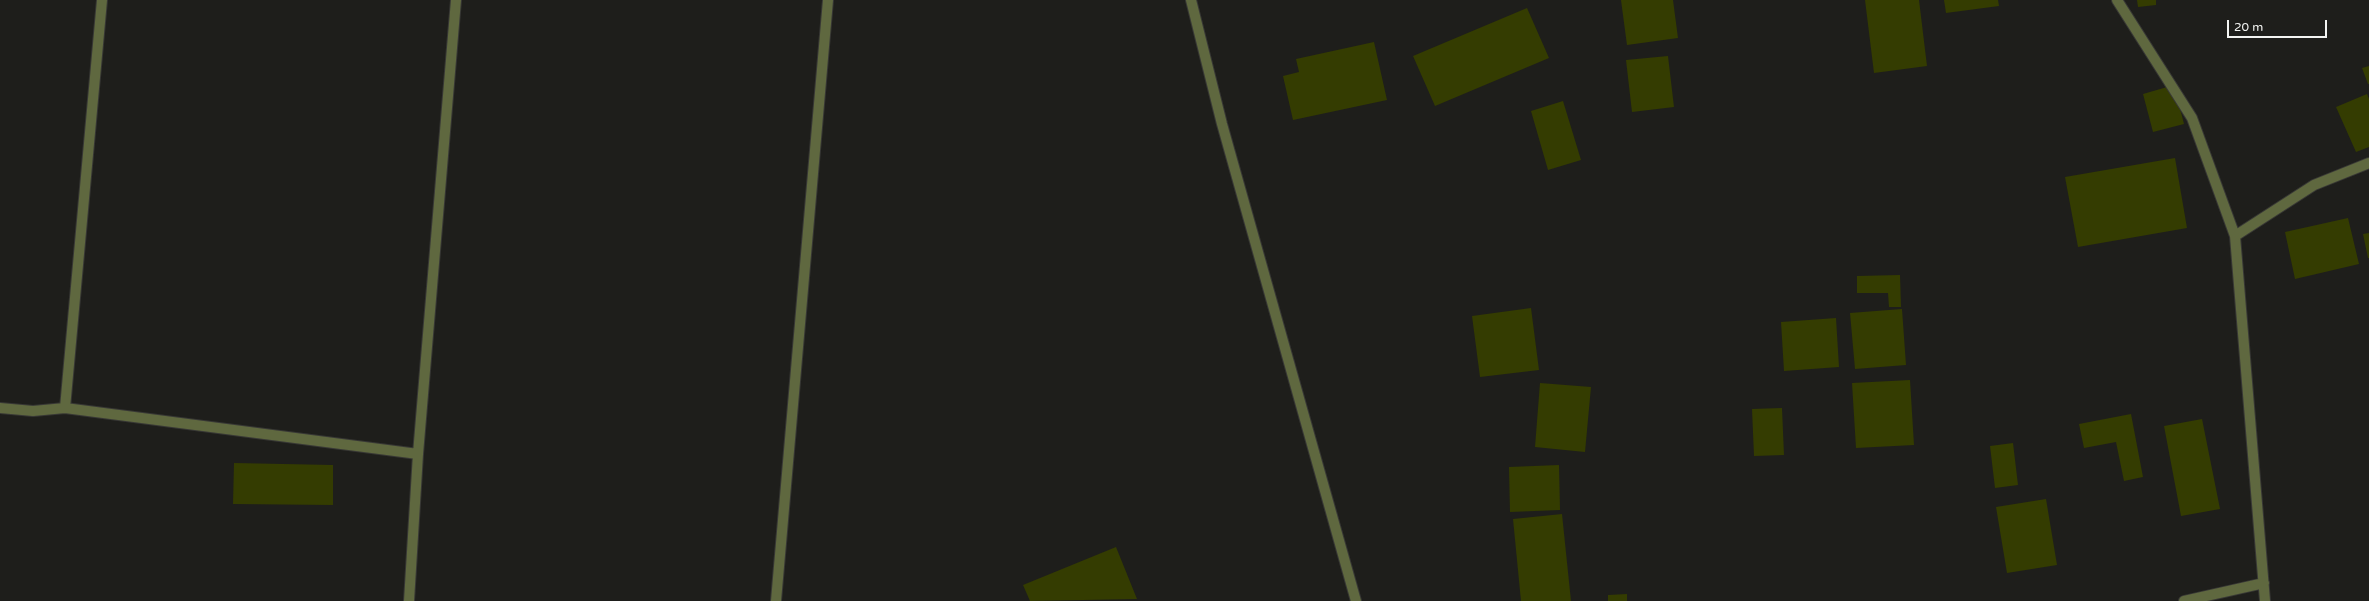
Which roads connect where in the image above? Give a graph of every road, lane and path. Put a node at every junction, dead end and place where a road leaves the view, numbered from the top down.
1 (102, 0) edge
2 (456, 0) edge
3 (828, 0) edge
4 (1191, 0) edge
5 (2117, 0) edge
6 (2369, 163) edge
7 (2235, 236) junction
8 (0, 408) edge
9 (66, 408) junction
10 (418, 454) junction
11 (2264, 583) junction
12 (409, 601) edge
13 (776, 601) edge
14 (1356, 601) edge
15 (2184, 601) edge
16 (2265, 601) edge

1 - 9 street
2 - 10 street
3 - 13 street
4 - 14 street
5 - 7 street
6 - 7 street
7 - 11 street
8 - 9 street
9 - 10 street
10 - 12 street
11 - 15 street
11 - 16 street

